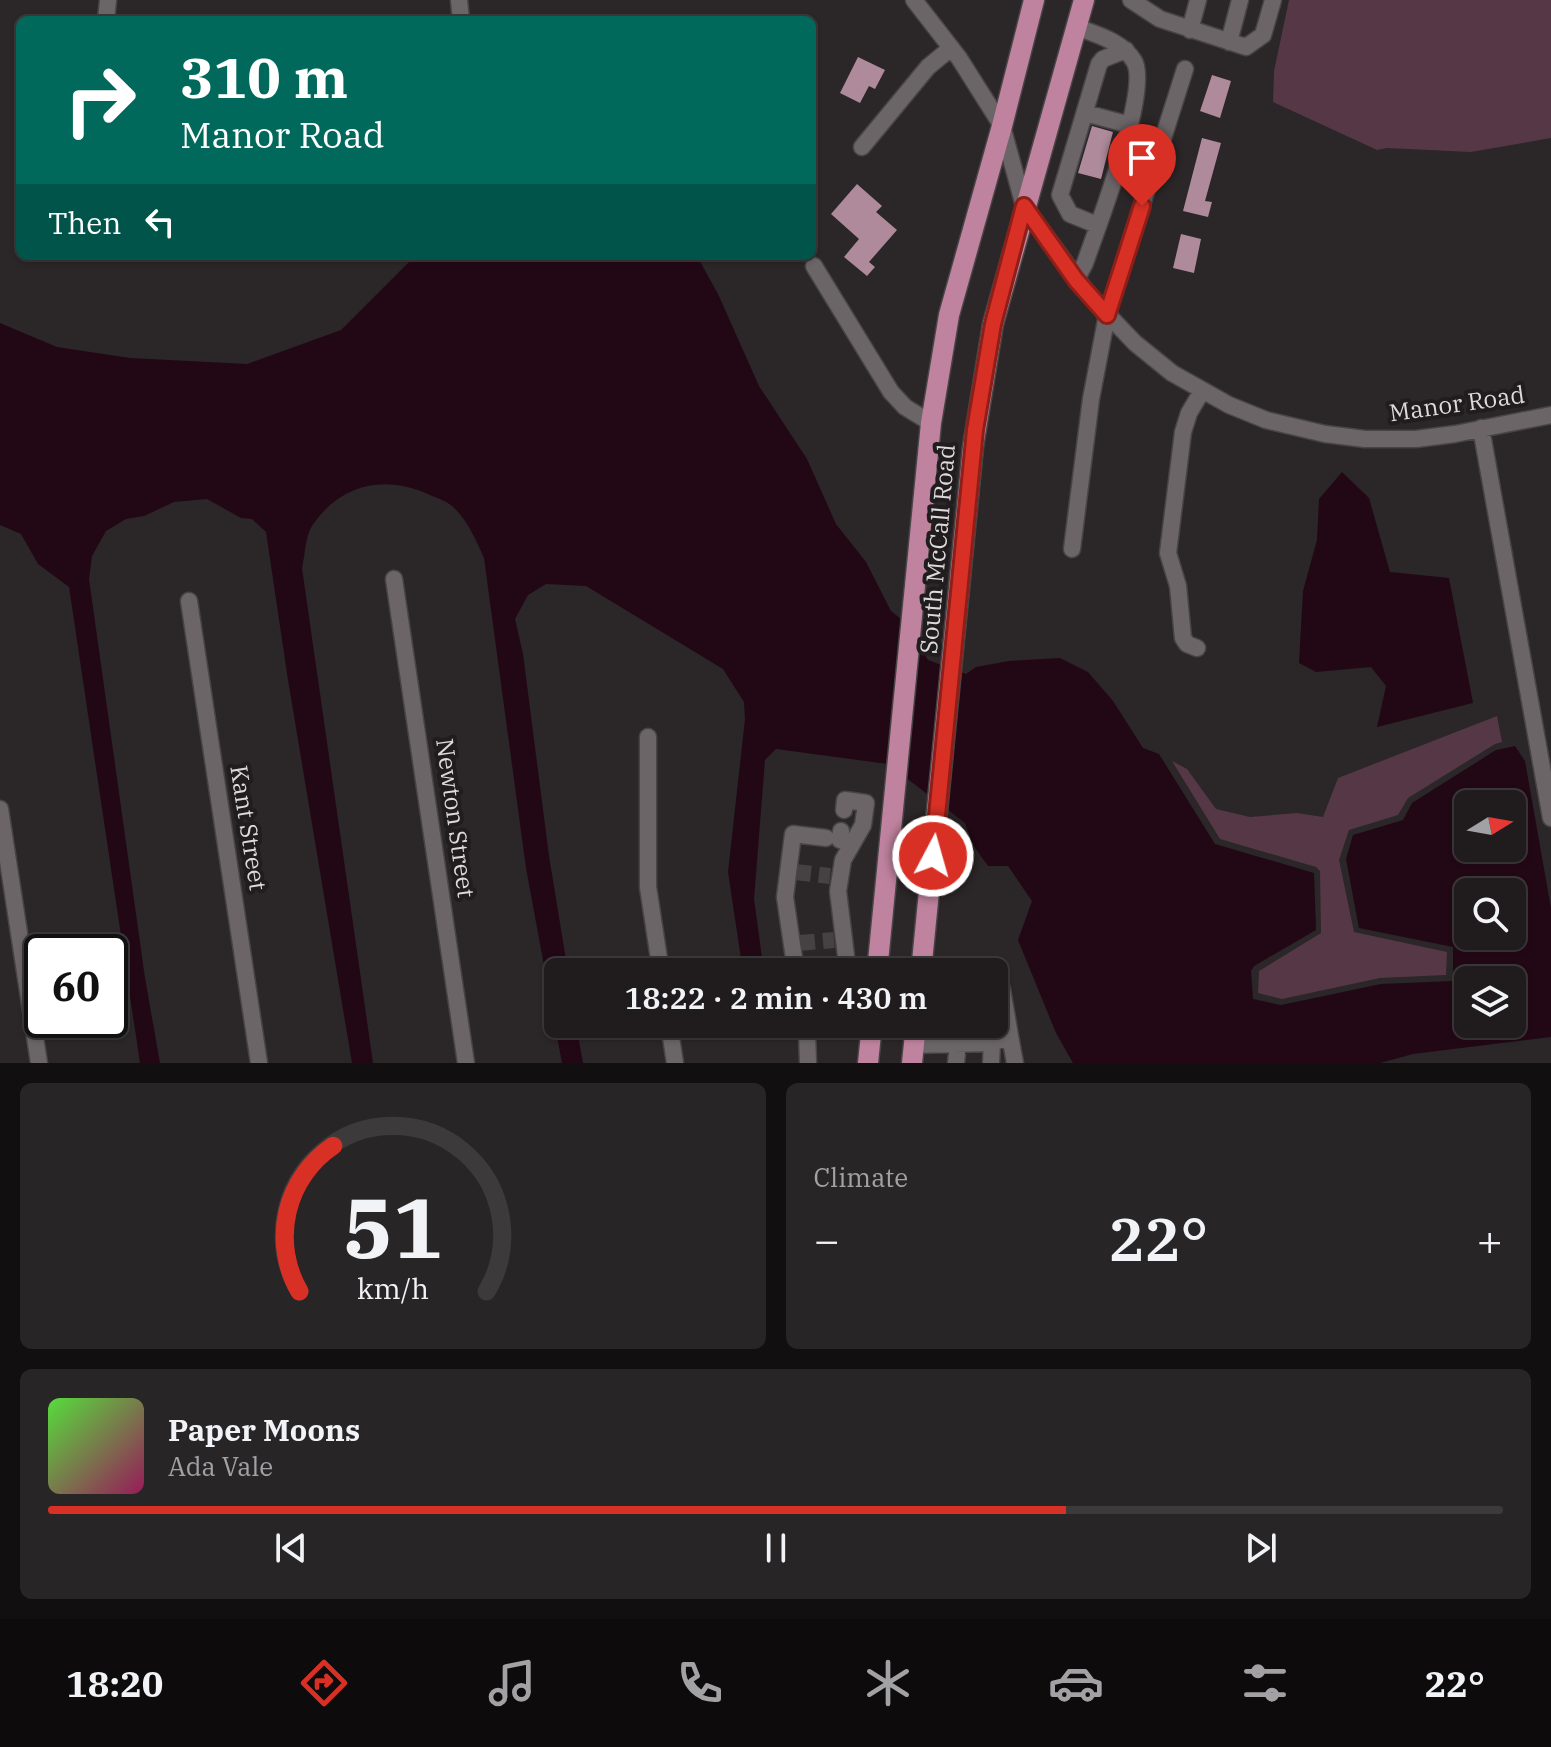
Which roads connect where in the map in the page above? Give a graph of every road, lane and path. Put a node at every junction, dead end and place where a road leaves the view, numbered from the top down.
1 (914, 0) edge
2 (1034, 0) edge
3 (1084, 0) edge
4 (1131, 0) edge
5 (1198, 0) edge
6 (1240, 0) edge
7 (1273, 0) edge
8 (1148, 5) edge
9 (1077, 27) junction
10 (1190, 30) junction
11 (1229, 42) junction
12 (951, 48) junction
13 (1126, 50) junction
14 (1185, 69) dead end
15 (1085, 113) junction
16 (1130, 125) junction
17 (1002, 126) junction
18 (862, 147) dead end
19 (1024, 206) junction
20 (1097, 225) junction
21 (814, 266) dead end
22 (1076, 280) junction
23 (1107, 315) junction
24 (1202, 391) junction
25 (1551, 415) edge
26 (931, 423) junction
27 (1481, 428) junction
28 (1072, 549) dead end
29 (394, 579) dead end
30 (189, 601) dead end
31 (1197, 648) dead end
32 (648, 737) dead end
33 (0, 809) edge
34 (844, 810) dead end
35 (1551, 818) edge
36 (839, 838) junction
37 (659, 958) edge
38 (796, 958) edge
39 (844, 958) edge
40 (878, 958) edge
41 (922, 958) edge
42 (1008, 1024) edge
43 (1010, 1036) junction
44 (671, 1038) edge
45 (807, 1038) edge
46 (871, 1038) edge
47 (959, 1038) edge
48 (992, 1043) junction
49 (958, 1044) junction
50 (913, 1054) edge
51 (39, 1063) edge
52 (259, 1063) edge
53 (466, 1063) edge
54 (675, 1063) edge
55 (808, 1063) edge
56 (868, 1063) edge
57 (956, 1063) edge
58 (991, 1063) edge
59 (1015, 1063) edge

1 - 12 street, Manor Road
2 - 17 main road, South McCall Road
3 - 9 main road, South McCall Road
4 - 8 street
5 - 10 street
6 - 11 street
7 - 11 street
8 - 10 street
9 - 13 street
9 - 19 main road, South McCall Road
10 - 11 street
12 - 17 street, Manor Road
12 - 18 street
13 - 15 street
13 - 16 street
14 - 23 street
15 - 16 street
15 - 20 street
16 - 20 street
17 - 19 street, Manor Road
17 - 26 main road, South McCall Road
19 - 22 street, Manor Road
19 - 41 main road, South McCall Road
20 - 22 street
21 - 26 street
22 - 23 street, Manor Road
23 - 24 street, Manor Road
23 - 28 street
24 - 27 street, Manor Road
24 - 31 street
25 - 27 street, Manor Road
26 - 40 main road, South McCall Road
27 - 35 street
29 - 53 street, Newton Street
30 - 52 street, Kant Street
32 - 37 street
33 - 51 street
34 - 36 street
36 - 38 street
36 - 39 street
42 - 43 street
43 - 48 street
43 - 59 street
44 - 54 street
45 - 55 street
46 - 56 main road
47 - 49 street
48 - 49 street
48 - 58 street
49 - 50 street
49 - 57 street

